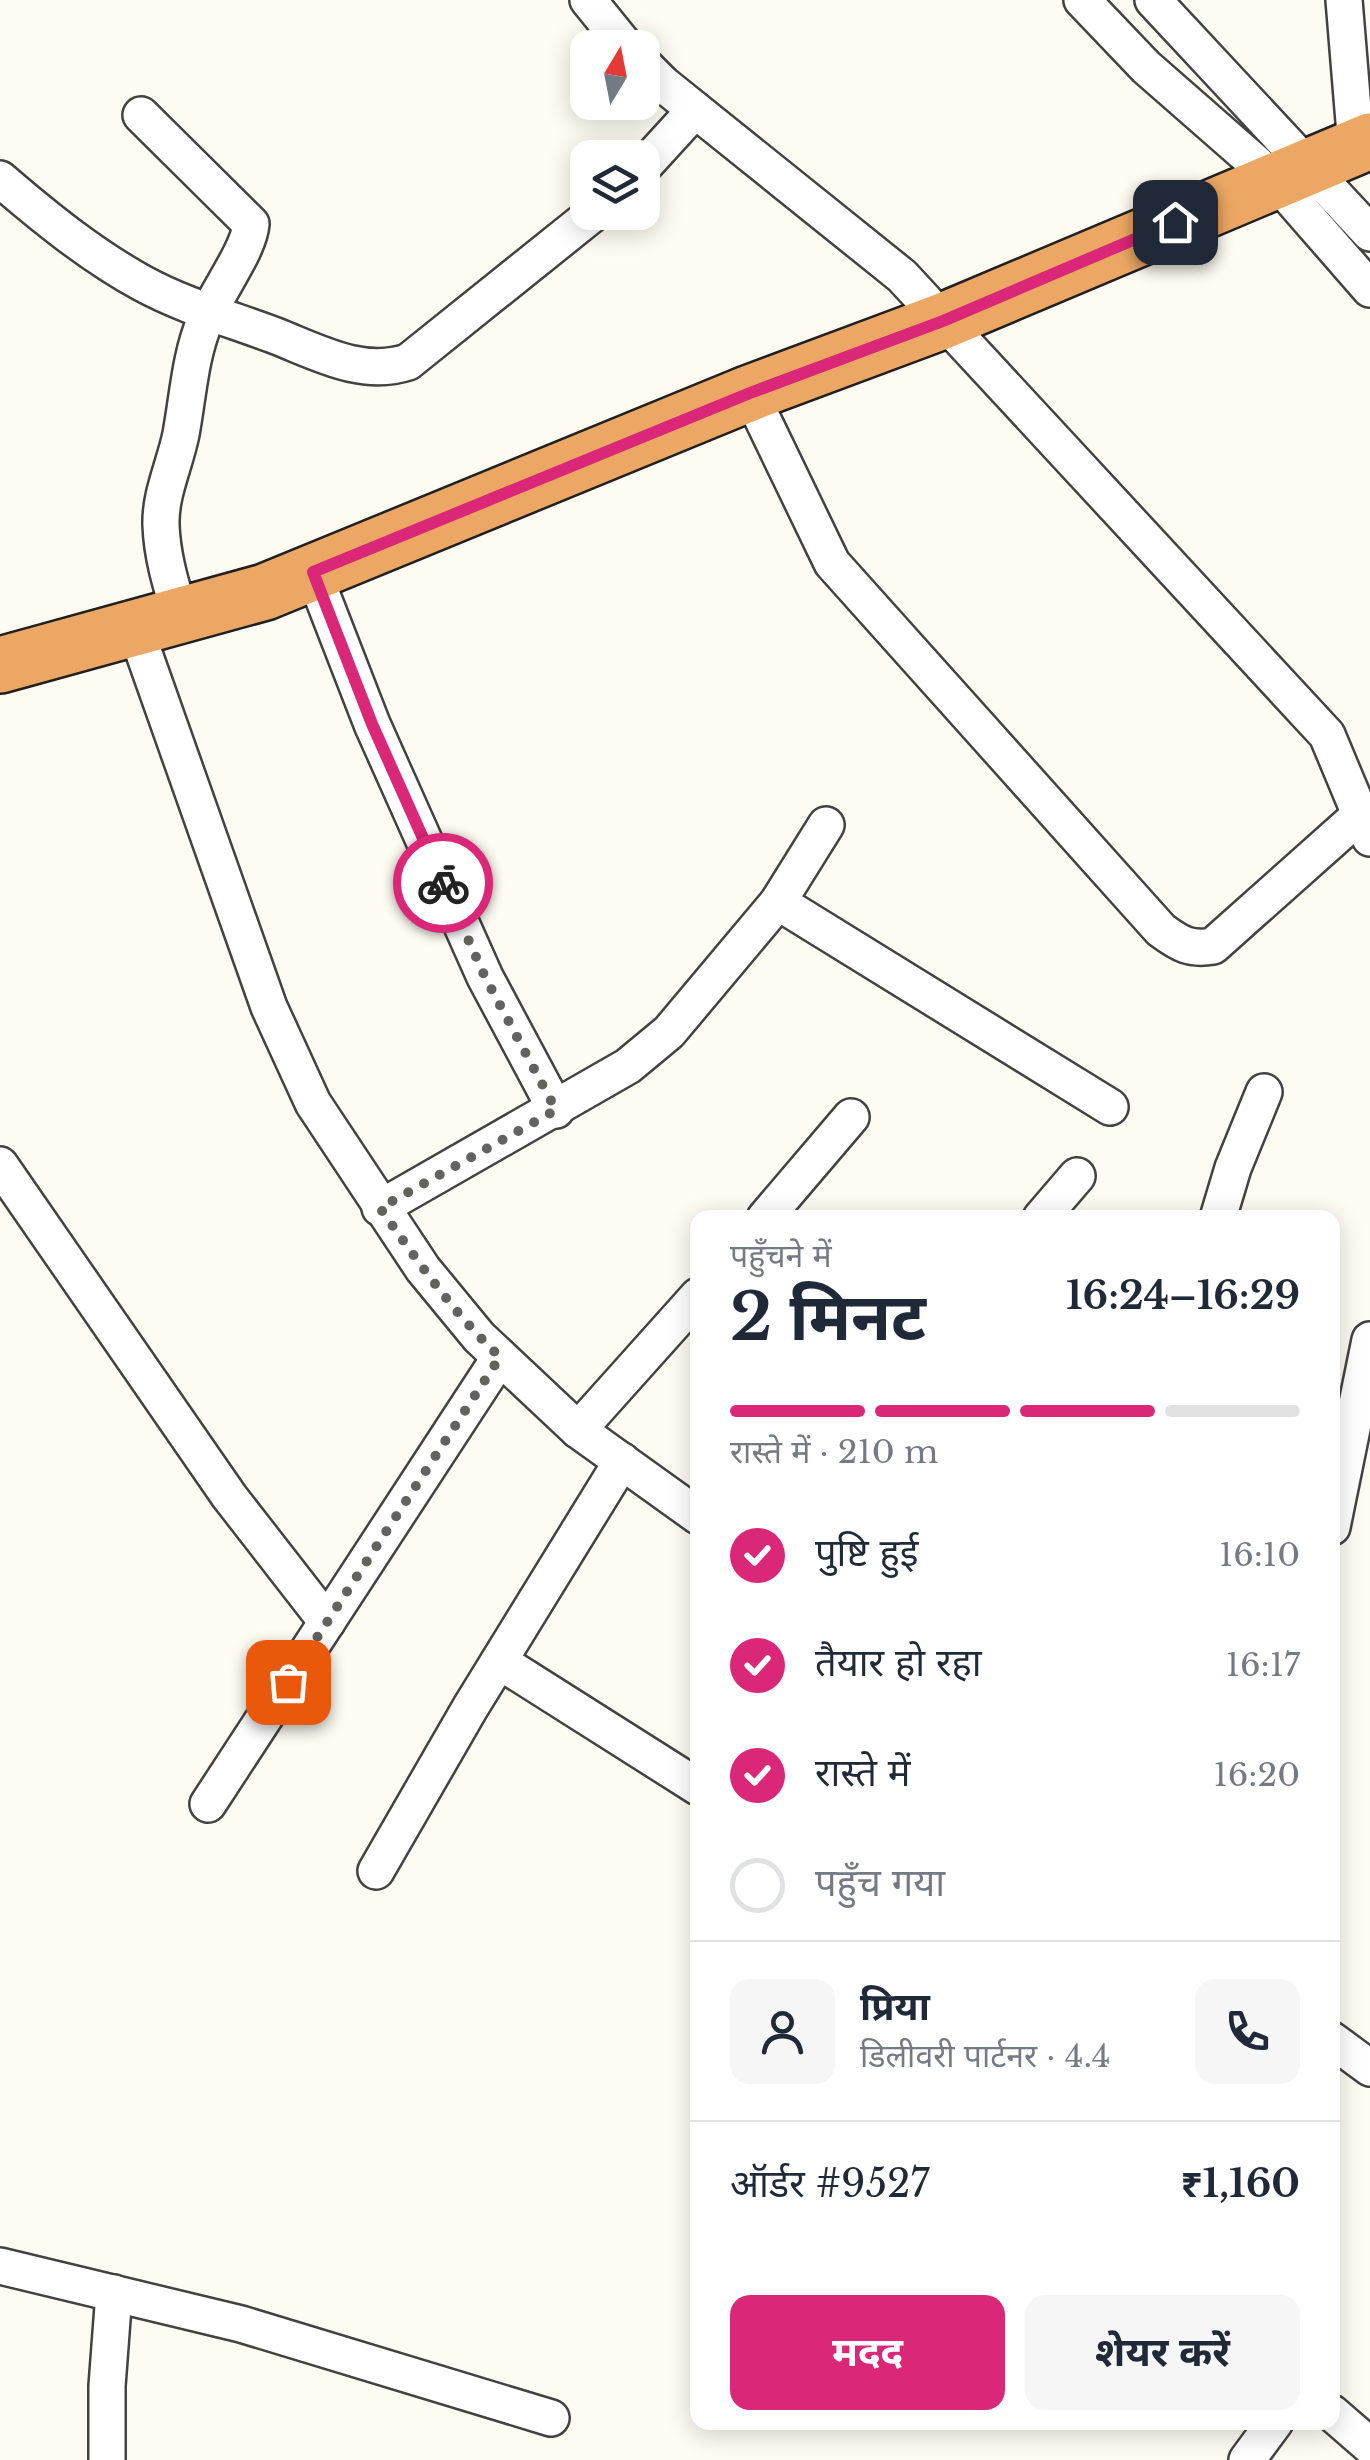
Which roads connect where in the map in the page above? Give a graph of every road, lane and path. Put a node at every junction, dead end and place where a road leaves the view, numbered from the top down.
1 (588, 0) edge
2 (1082, 0) edge
3 (1153, 0) edge
4 (1344, 0) edge
5 (612, 30) edge
6 (660, 79) edge
7 (695, 110) junction
8 (142, 115) dead end
9 (660, 148) edge
10 (1327, 158) edge
11 (0, 179) edge
12 (573, 230) edge
13 (1370, 233) edge
14 (1370, 288) edge
15 (208, 313) junction
16 (943, 321) junction
17 (750, 393) junction
18 (313, 572) junction
19 (157, 622) junction
20 (0, 666) edge
21 (826, 825) dead end
22 (1365, 826) edge
23 (778, 902) junction
24 (1264, 1092) dead end
25 (1110, 1108) dead end
26 (556, 1110) junction
27 (851, 1117) dead end
28 (0, 1165) edge
29 (1077, 1176) dead end
30 (380, 1208) junction
31 (772, 1210) edge
32 (1048, 1210) edge
33 (1220, 1210) edge
34 (690, 1305) edge
35 (1370, 1340) edge
36 (500, 1357) junction
37 (578, 1430) junction
38 (622, 1461) junction
39 (1340, 1488) edge
40 (690, 1510) edge
41 (327, 1622) junction
42 (499, 1661) junction
43 (690, 1782) edge
44 (208, 1804) dead end
45 (376, 1871) dead end
46 (1340, 2046) edge
47 (1370, 2068) edge
48 (0, 2266) edge
49 (114, 2293) junction
50 (551, 2418) dead end
51 (1340, 2419) edge
52 (1269, 2430) edge
53 (1370, 2446) edge
54 (107, 2460) edge
55 (1247, 2460) edge

1 - 5 street
2 - 10 street
3 - 10 street
4 - 10 street
6 - 7 street
7 - 9 street
7 - 16 street
8 - 15 street
10 - 13 street
10 - 14 street
10 - 16 highway
11 - 15 street
12 - 15 street
15 - 19 street
16 - 17 highway
16 - 22 street
17 - 18 highway
17 - 22 street
18 - 19 highway
18 - 26 street
19 - 20 highway
19 - 30 street
21 - 23 street
23 - 25 street
23 - 26 street
24 - 33 street
26 - 30 street
27 - 31 street
28 - 41 street
29 - 32 street
30 - 36 street
34 - 37 street
35 - 39 street
36 - 37 street
36 - 41 street
37 - 38 street
38 - 40 street
38 - 42 street
41 - 44 street
42 - 43 street
42 - 45 street
46 - 47 street
48 - 49 street
49 - 50 street
49 - 54 street
51 - 53 street
52 - 55 street

